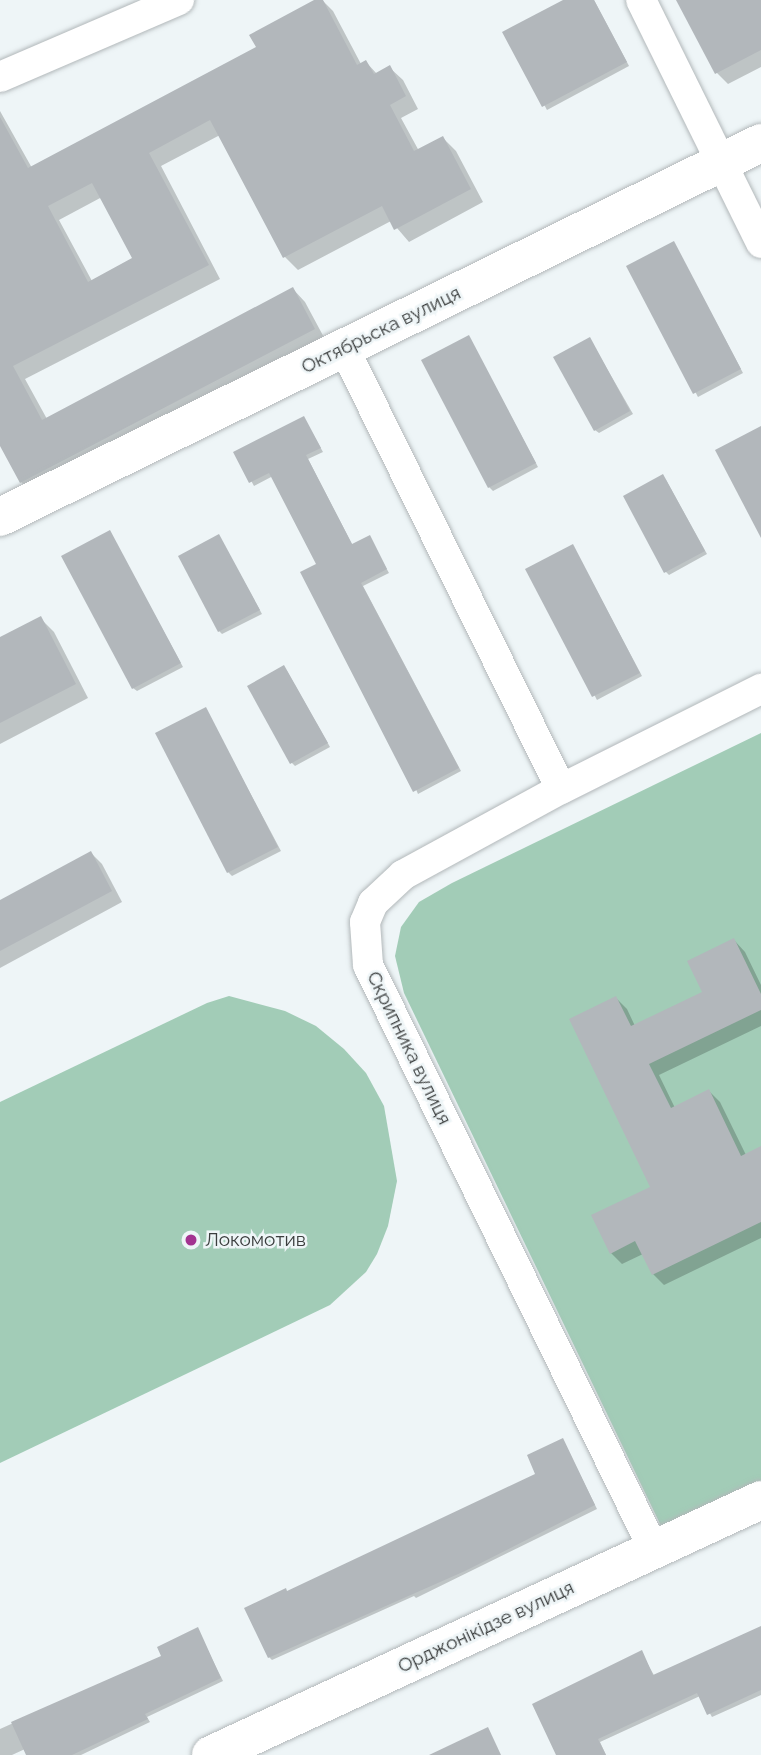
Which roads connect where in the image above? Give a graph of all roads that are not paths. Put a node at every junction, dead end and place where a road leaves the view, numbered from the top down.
1 (179, 0) edge
2 (641, 0) edge
3 (0, 77) edge
4 (761, 143) edge
5 (719, 164) junction
6 (761, 243) edge
7 (344, 348) junction
8 (0, 517) edge
9 (761, 689) edge
10 (561, 789) junction
11 (761, 1500) edge
12 (654, 1550) junction
13 (211, 1755) edge

1 - 3 street
2 - 5 street
4 - 5 main road, Октябрьска вулиця
5 - 6 street
5 - 7 main road, Октябрьска вулиця
7 - 8 main road, Октябрьска вулиця
7 - 10 street
9 - 10 street, Скрипника вулиця
10 - 12 street, Скрипника вулиця
11 - 12 main road, Орджонікідзе вулиця
12 - 13 main road, Орджонікідзе вулиця

